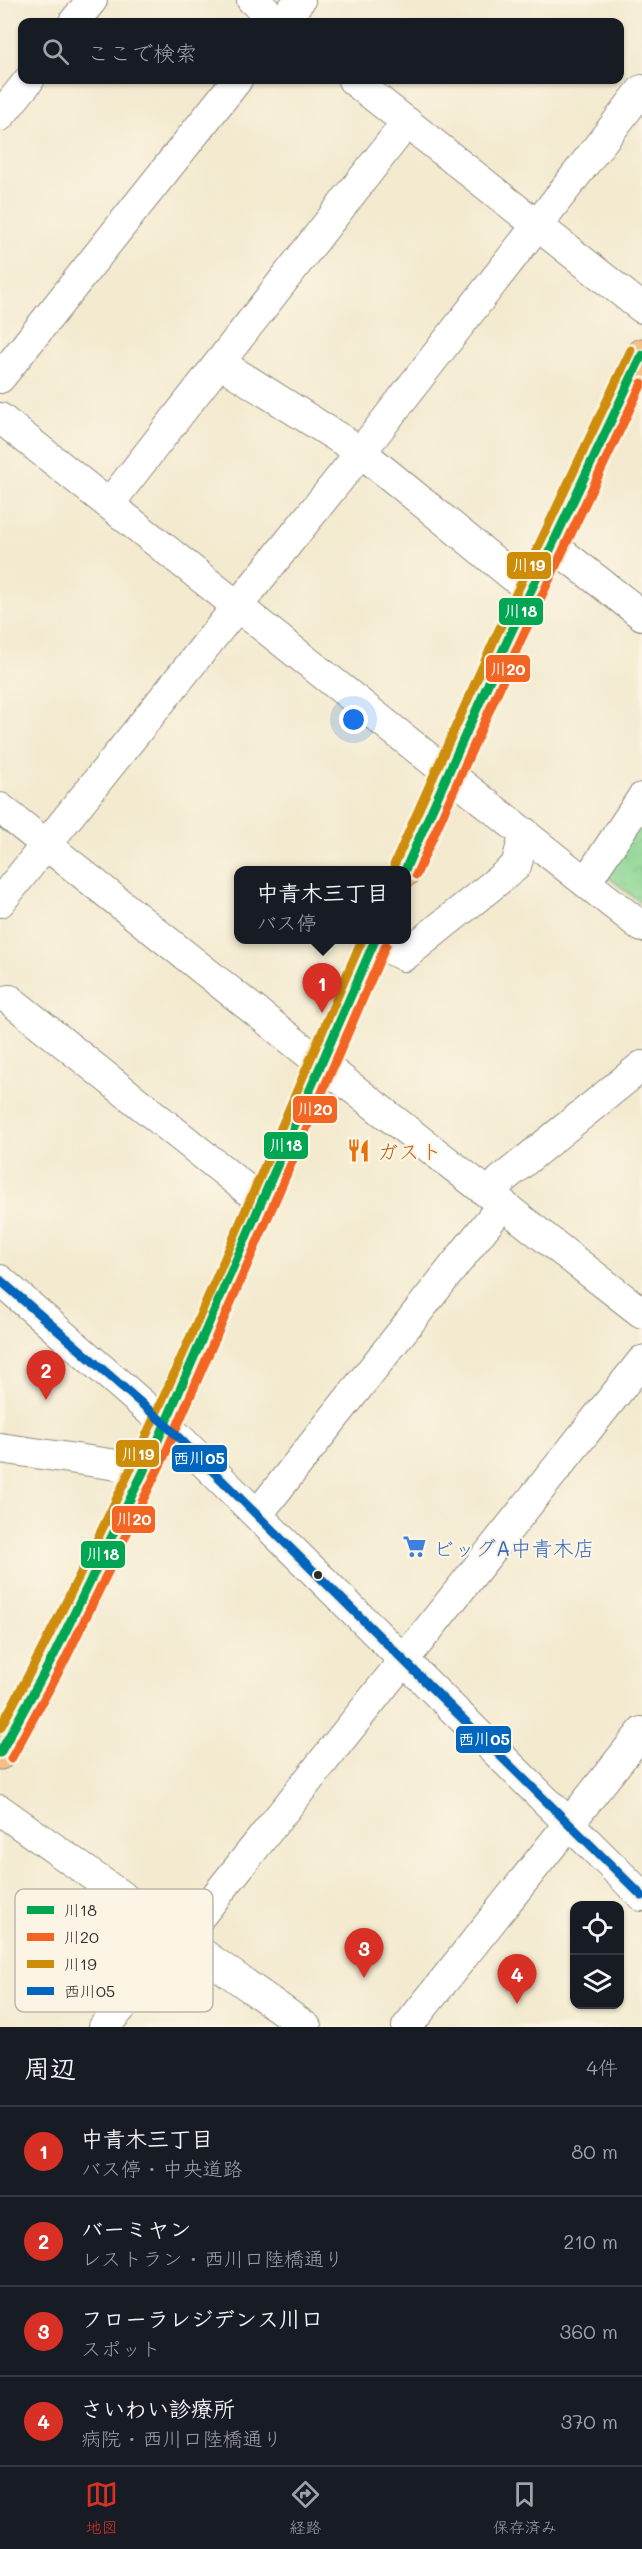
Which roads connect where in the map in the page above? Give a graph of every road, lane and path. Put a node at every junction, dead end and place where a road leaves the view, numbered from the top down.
1 (92, 0) edge
2 (252, 0) edge
3 (300, 0) edge
4 (77, 18) edge
5 (276, 18) edge
6 (284, 18) edge
7 (26, 84) edge
8 (234, 84) edge
9 (358, 84) edge
10 (642, 90) edge
11 (0, 116) edge
12 (407, 122) junction
13 (536, 226) junction
14 (642, 308) edge
15 (642, 355) edge
16 (220, 363) junction
17 (0, 378) edge
18 (0, 418) edge
19 (361, 452) junction
20 (109, 504) junction
21 (552, 545) junction
22 (531, 591) junction
23 (236, 606) junction
24 (642, 615) edge
25 (448, 772) junction
26 (642, 798) edge
27 (0, 808) edge
28 (525, 833) junction
29 (46, 845) junction
30 (407, 866) edge
31 (586, 882) junction
32 (0, 902) edge
33 (642, 927) edge
34 (372, 944) edge
35 (382, 944) edge
36 (10, 999) dead end
37 (319, 1062) junction
38 (642, 1066) edge
39 (496, 1199) junction
40 (260, 1200) junction
41 (0, 1280) edge
42 (642, 1313) edge
43 (642, 1361) edge
44 (165, 1424) junction
45 (0, 1448) edge
46 (145, 1469) junction
47 (256, 1515) junction
48 (404, 1660) junction
49 (642, 1732) edge
50 (0, 1753) edge
51 (0, 1809) edge
52 (568, 1822) junction
53 (111, 1889) edge
54 (642, 1896) edge
55 (213, 1901) edge
56 (213, 1962) edge
57 (117, 2012) edge
58 (104, 2027) edge
59 (306, 2027) edge
60 (407, 2027) edge

1 - 4 street
2 - 5 street
3 - 6 street
7 - 11 street
8 - 17 street
9 - 12 street
10 - 13 street
12 - 13 street
12 - 16 street
13 - 14 street
13 - 19 street
15 - 21 main road
16 - 19 street
16 - 20 street
18 - 20 street
19 - 22 street
19 - 23 street
20 - 23 street
21 - 22 main road
21 - 24 street
22 - 25 main road
23 - 25 street
23 - 29 street
25 - 28 street
25 - 30 main road
26 - 31 street
27 - 29 street
28 - 31 street
28 - 35 street
29 - 32 street
29 - 37 street
31 - 33 street
34 - 37 main road
36 - 40 street
37 - 39 street
37 - 40 main road
38 - 39 street
39 - 42 street
39 - 47 street
40 - 44 main road
41 - 44 street
43 - 48 street
44 - 46 main road
44 - 47 street
45 - 46 street
46 - 50 main road
47 - 48 street
48 - 52 street
48 - 55 street
49 - 52 street
51 - 53 street
52 - 54 street
52 - 60 street
56 - 59 street
57 - 58 street

